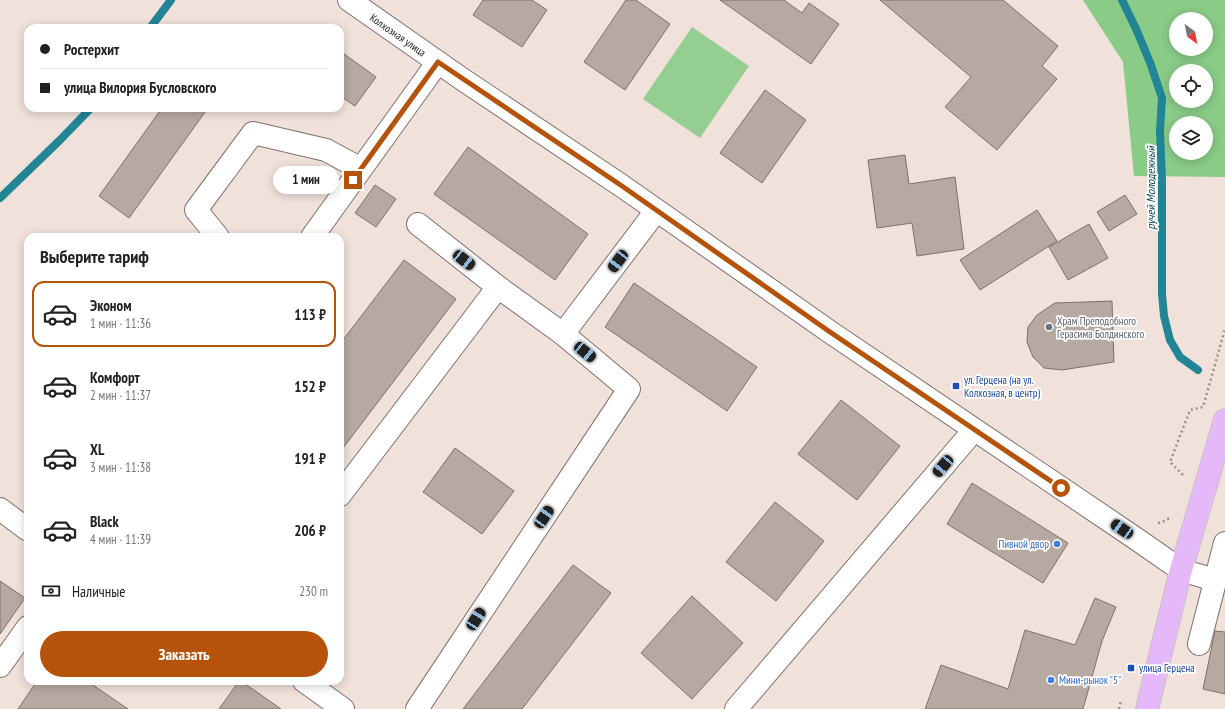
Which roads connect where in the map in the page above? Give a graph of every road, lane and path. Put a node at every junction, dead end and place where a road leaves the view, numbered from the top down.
1 (349, 0) edge
2 (438, 62) junction
3 (361, 169) junction
4 (656, 211) junction
5 (418, 224) dead end
6 (215, 233) edge
7 (315, 233) edge
8 (498, 287) junction
9 (1225, 330) edge
10 (563, 334) junction
11 (1225, 420) edge
12 (974, 430) junction
13 (1184, 481) dead end
14 (344, 490) edge
15 (0, 509) edge
16 (1171, 517) dead end
17 (1155, 523) dead end
18 (24, 527) edge
19 (1225, 543) edge
20 (1181, 570) junction
21 (1215, 580) junction
22 (24, 633) edge
23 (1199, 644) dead end
24 (0, 666) edge
25 (310, 685) edge
26 (343, 709) edge
27 (417, 709) edge
28 (736, 709) edge
29 (1147, 709) edge

1 - 2 street, Колхозная улица
2 - 3 street
2 - 4 street, Колхозная улица
3 - 6 street
3 - 7 street
4 - 10 street
4 - 12 street, Колхозная улица
5 - 8 street
8 - 10 street
8 - 14 street
9 - 13 path
10 - 27 street
11 - 20 main road
12 - 20 street, Колхозная улица
12 - 28 street
15 - 18 street
16 - 17 path
19 - 21 street
20 - 21 street, Колхозная улица
20 - 29 main road
21 - 23 street
22 - 24 street
25 - 26 street

